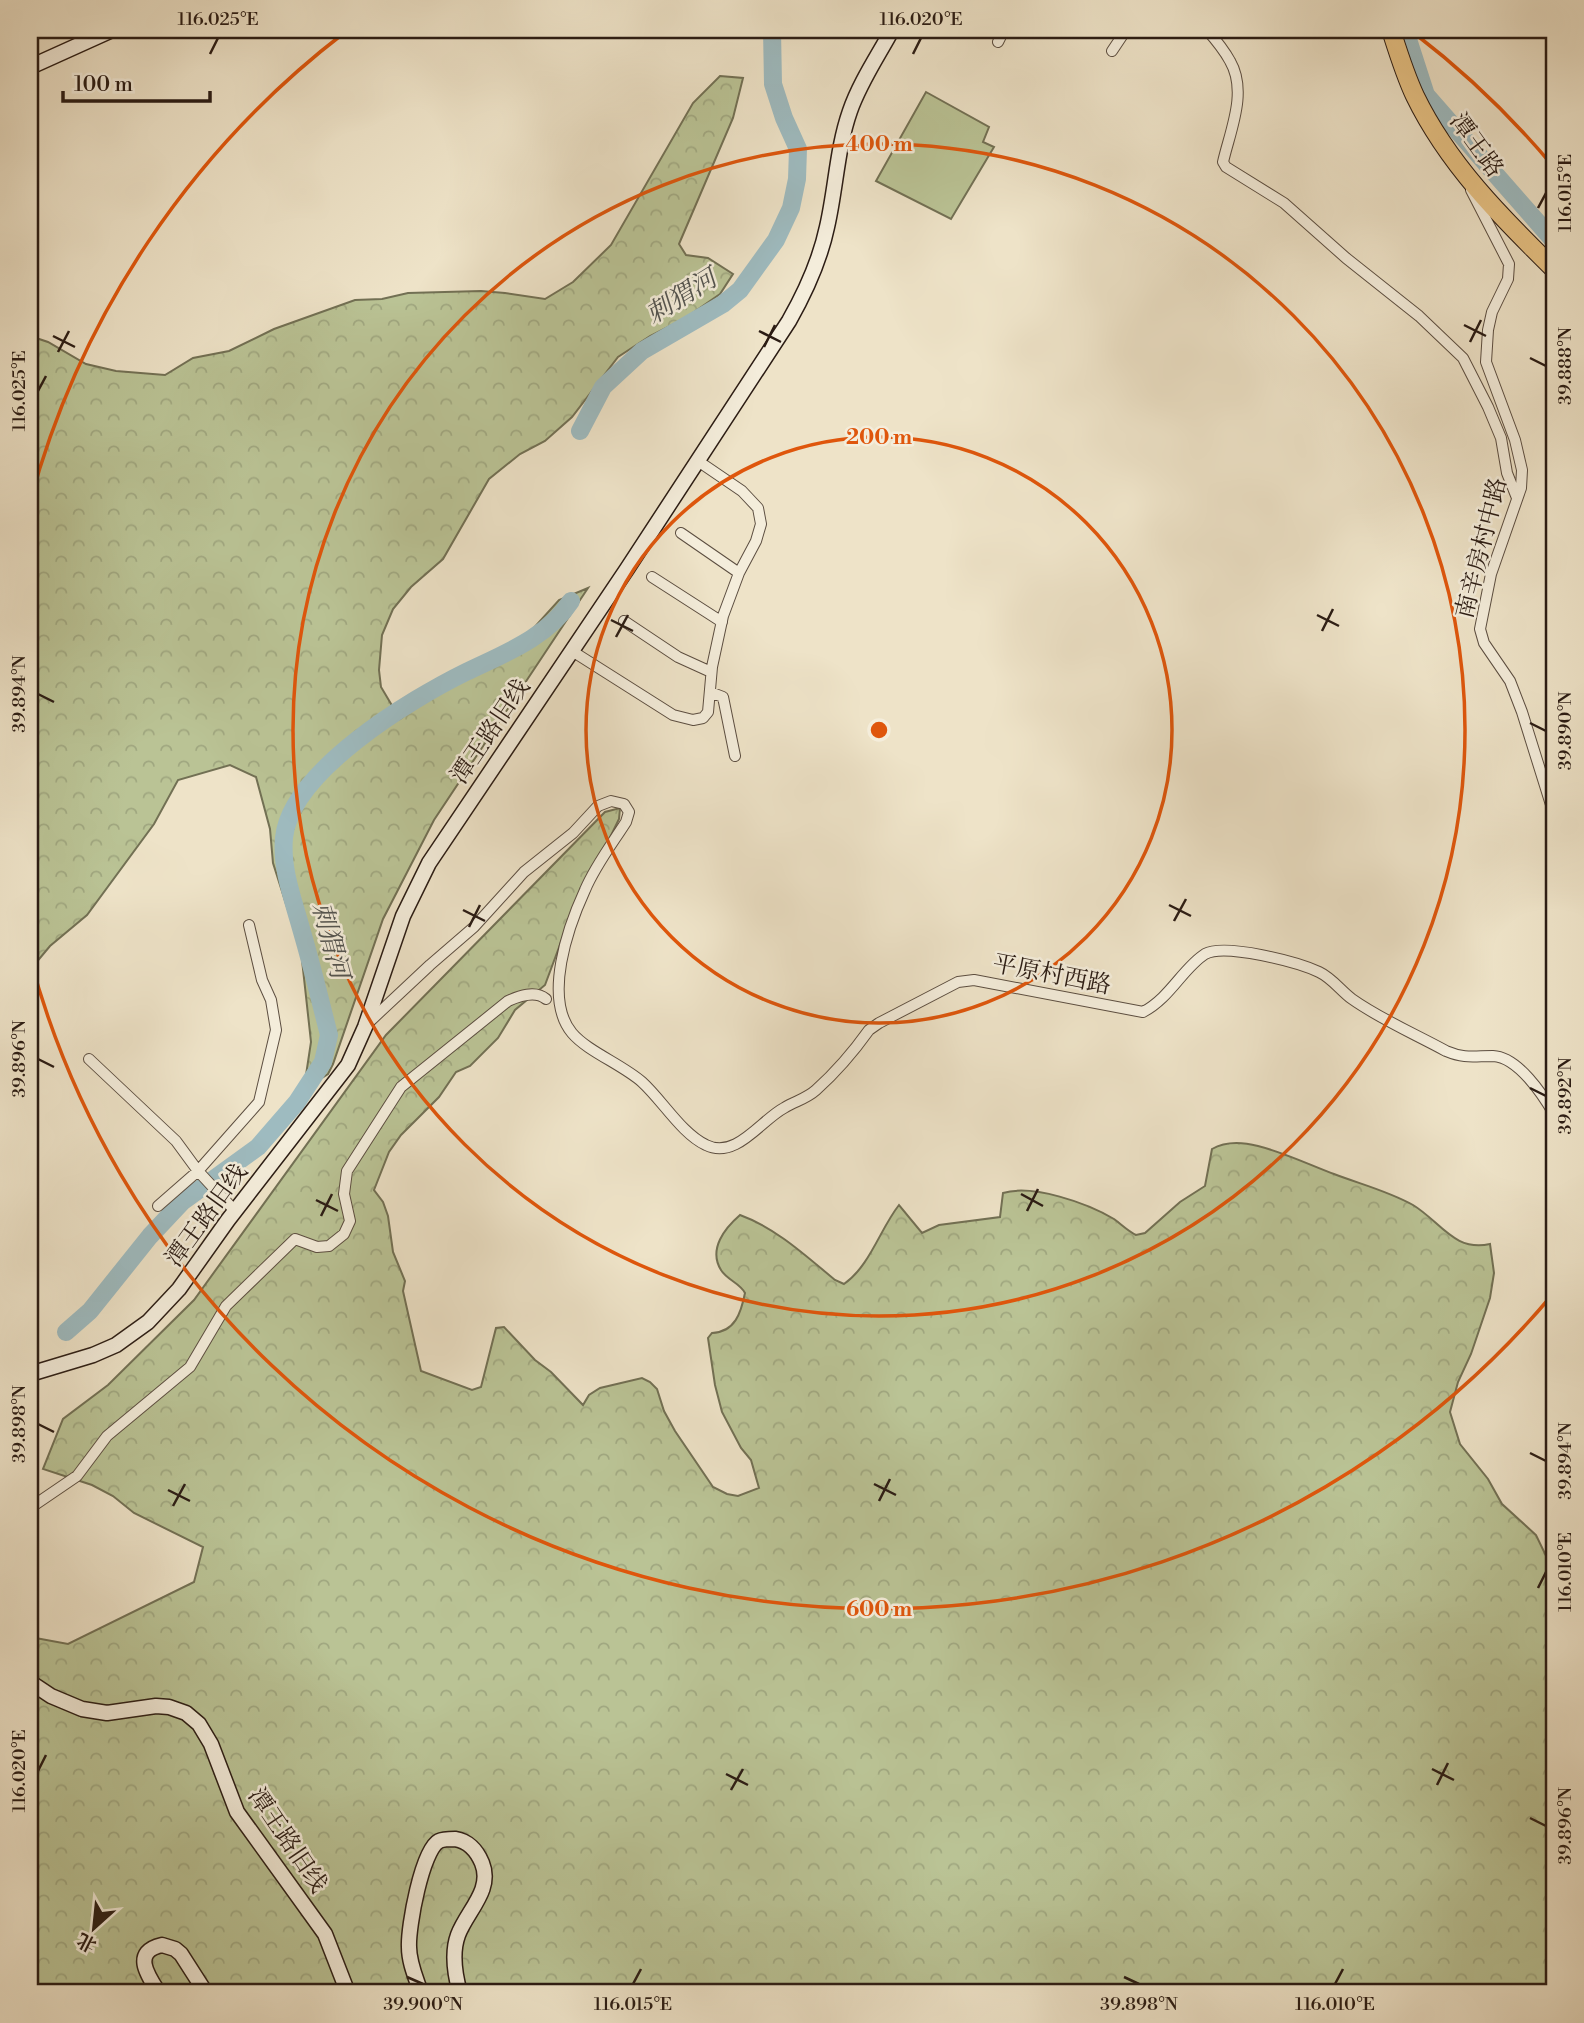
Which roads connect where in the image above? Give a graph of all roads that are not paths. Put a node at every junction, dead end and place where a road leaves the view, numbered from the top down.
1 (112, 30) edge
2 (892, 30) edge
3 (1004, 30) edge
4 (1126, 30) edge
5 (1207, 30) edge
6 (1382, 30) edge
7 (1391, 30) edge
8 (998, 42) dead end
9 (1112, 51) dead end
10 (1404, 66) junction
11 (30, 67) edge
12 (1457, 163) junction
13 (1554, 269) edge
14 (698, 461) junction
15 (1518, 499) junction
16 (681, 533) dead end
17 (739, 573) junction
18 (652, 577) dead end
19 (624, 621) dead end
20 (722, 622) junction
21 (572, 650) junction
22 (711, 672) junction
23 (710, 692) junction
24 (735, 756) dead end
25 (1554, 824) edge
26 (249, 925) dead end
27 (546, 999) dead end
28 (365, 1027) junction
29 (89, 1059) dead end
30 (1554, 1115) edge
31 (198, 1171) junction
32 (158, 1206) dead end
33 (235, 1211) junction
34 (30, 1374) edge
35 (30, 1507) edge
36 (30, 1682) edge
37 (159, 1993) edge
38 (206, 1993) edge
39 (348, 1993) edge
40 (421, 1993) edge
41 (460, 1993) edge

1 - 11 main road
2 - 14 main road, 潭王路旧线
3 - 8 street
4 - 9 street
5 - 15 street
6 - 10 street
7 - 10 highway, 潭王路
10 - 12 highway, 潭王路
12 - 13 highway, 潭王路
12 - 15 street, 南辛房村中路
14 - 17 street
14 - 21 main road, 潭王路旧线
15 - 25 street, 南辛房村中路
16 - 17 street
17 - 20 street
18 - 20 street
19 - 22 street
20 - 22 street
21 - 23 street
21 - 28 main road, 潭王路旧线
22 - 23 street
23 - 24 street
26 - 31 street
27 - 35 street
28 - 30 street, 平原村西路
28 - 33 main road, 潭王路旧线
29 - 31 street
31 - 32 street
31 - 33 street
33 - 34 main road, 潭王路旧线
36 - 39 main road, 潭王路旧线
37 - 38 main road
40 - 41 main road

